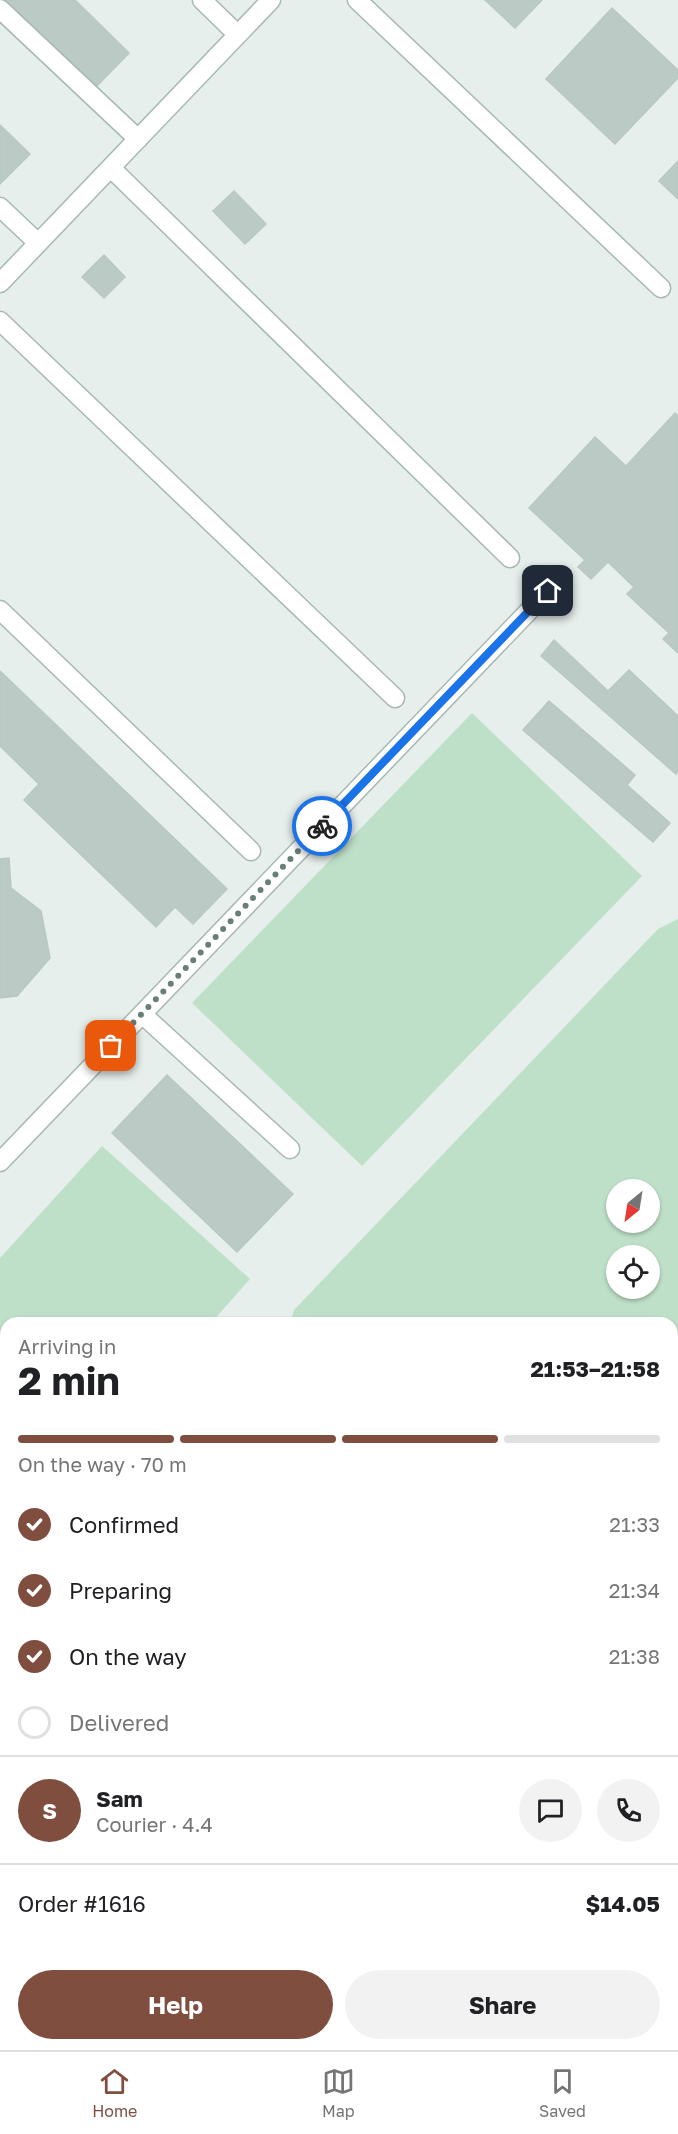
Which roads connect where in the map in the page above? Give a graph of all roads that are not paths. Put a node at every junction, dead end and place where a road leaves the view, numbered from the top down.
1 (202, 0) edge
2 (271, 0) edge
3 (357, 0) edge
4 (0, 9) edge
5 (237, 34) junction
6 (138, 139) junction
7 (111, 168) junction
8 (0, 207) edge
9 (38, 243) junction
10 (0, 283) edge
11 (661, 288) dead end
12 (0, 321) edge
13 (510, 558) dead end
14 (548, 591) dead end
15 (0, 610) edge
16 (395, 698) dead end
17 (251, 850) dead end
18 (142, 1014) junction
19 (290, 1149) dead end
20 (0, 1162) edge

1 - 5 lane
2 - 5 lane
3 - 11 lane
4 - 6 lane
5 - 6 lane
6 - 7 lane
7 - 9 lane
7 - 13 lane
8 - 9 lane
9 - 10 lane
12 - 16 lane
14 - 18 lane
15 - 17 lane
18 - 19 lane
18 - 20 lane

